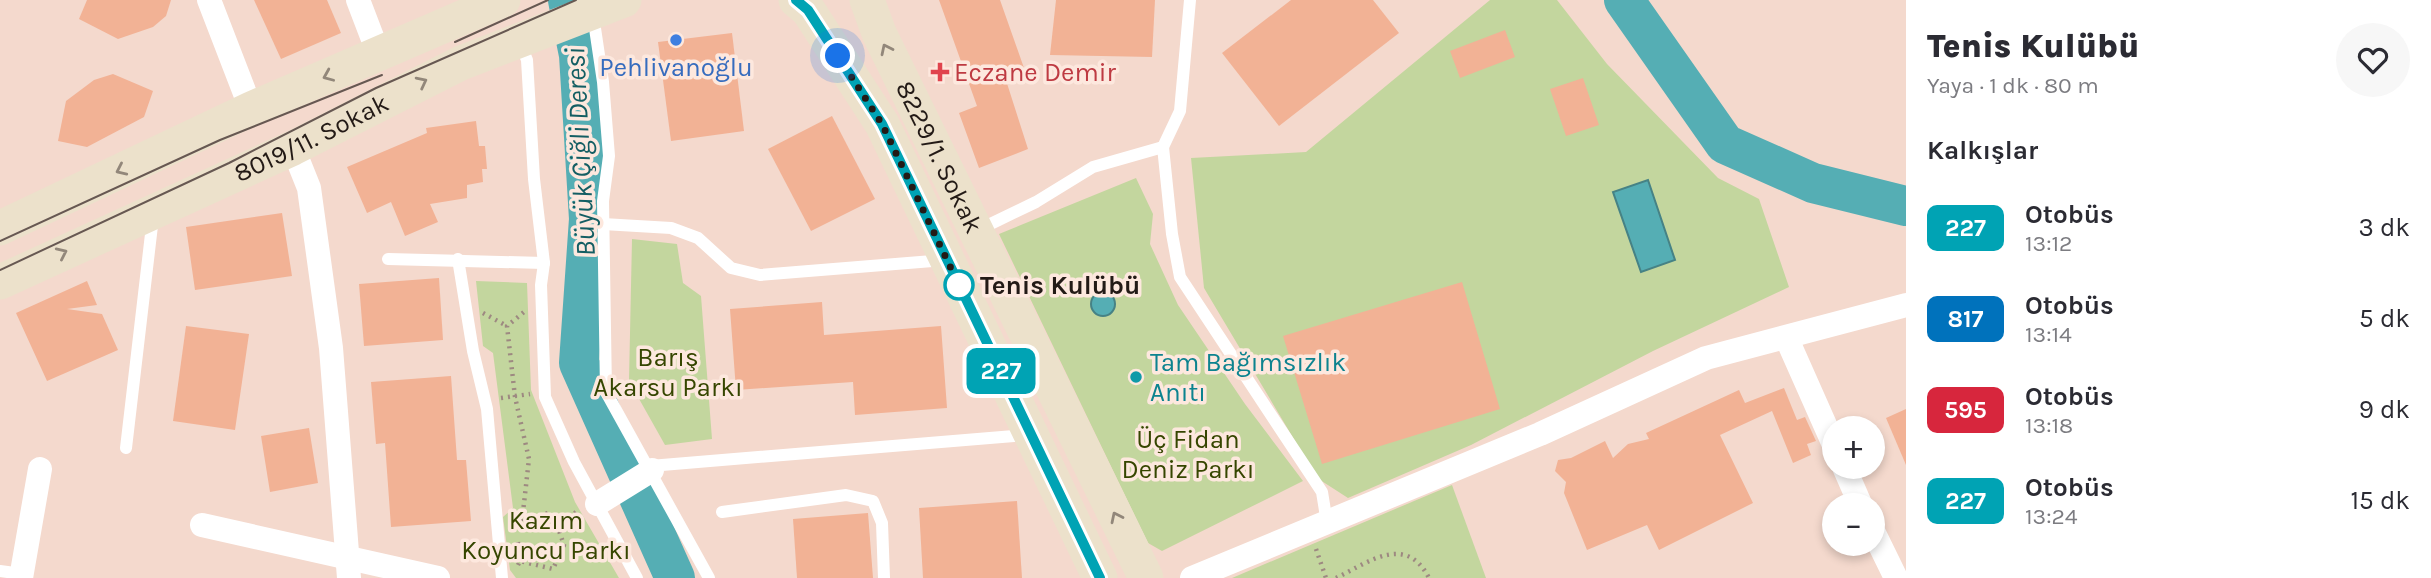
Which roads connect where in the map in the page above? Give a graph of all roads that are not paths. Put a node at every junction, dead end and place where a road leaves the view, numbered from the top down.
1 (209, 0) edge
2 (358, 0) edge
3 (503, 0) edge
4 (796, 0) edge
5 (867, 0) edge
6 (1190, 0) edge
7 (599, 9) edge
8 (532, 34) junction
9 (379, 55) junction
10 (251, 109) junction
11 (1163, 147) junction
12 (293, 148) junction
13 (154, 210) junction
14 (603, 224) junction
15 (0, 228) edge
16 (976, 231) junction
17 (388, 259) dead end
18 (458, 259) junction
19 (947, 259) junction
20 (544, 263) junction
21 (0, 282) edge
22 (1906, 305) edge
23 (1787, 339) junction
24 (1822, 418) edge
25 (1014, 436) dead end
26 (126, 448) dead end
27 (651, 468) junction
28 (40, 469) dead end
29 (595, 501) junction
30 (722, 512) dead end
31 (202, 525) dead end
32 (1318, 527) junction
33 (1885, 556) edge
34 (348, 567) edge
35 (15, 574) edge
36 (438, 578) edge
37 (502, 578) edge
38 (637, 578) edge
39 (709, 578) edge
40 (884, 578) edge
41 (1100, 578) edge
42 (1146, 578) edge
43 (1192, 578) edge
44 (1896, 578) edge

1 - 10 street
2 - 9 street
3 - 9 street, 8019/11. Sokak
4 - 19 street, 8229/1. Sokak
16 -> 5 street, 8229/1. Sokak
6 - 11 lane
7 - 8 street, 8019/11. Sokak
7 - 14 lane
12 -> 8 street, 8019/11. Sokak
8 - 20 lane
9 -> 10 street, 8019/11. Sokak
10 -> 15 street, 8019/11. Sokak
11 - 16 lane
11 - 32 lane
12 - 13 street, 8019/11. Sokak
12 - 34 street
21 -> 13 street, 8019/11. Sokak
13 - 26 lane
14 - 19 lane
14 - 27 lane
42 -> 16 street, 8229/1. Sokak
17 - 18 lane
18 - 20 lane
18 - 37 lane
19 - 41 street, 8229/1. Sokak
20 - 29 lane
22 - 23 street
23 - 24 street
23 - 32 street
25 - 27 lane
27 - 29 street
27 - 39 lane
28 - 35 street
29 - 38 lane
30 - 40 lane
31 - 34 street
32 - 43 street
33 - 44 street
34 - 36 street

